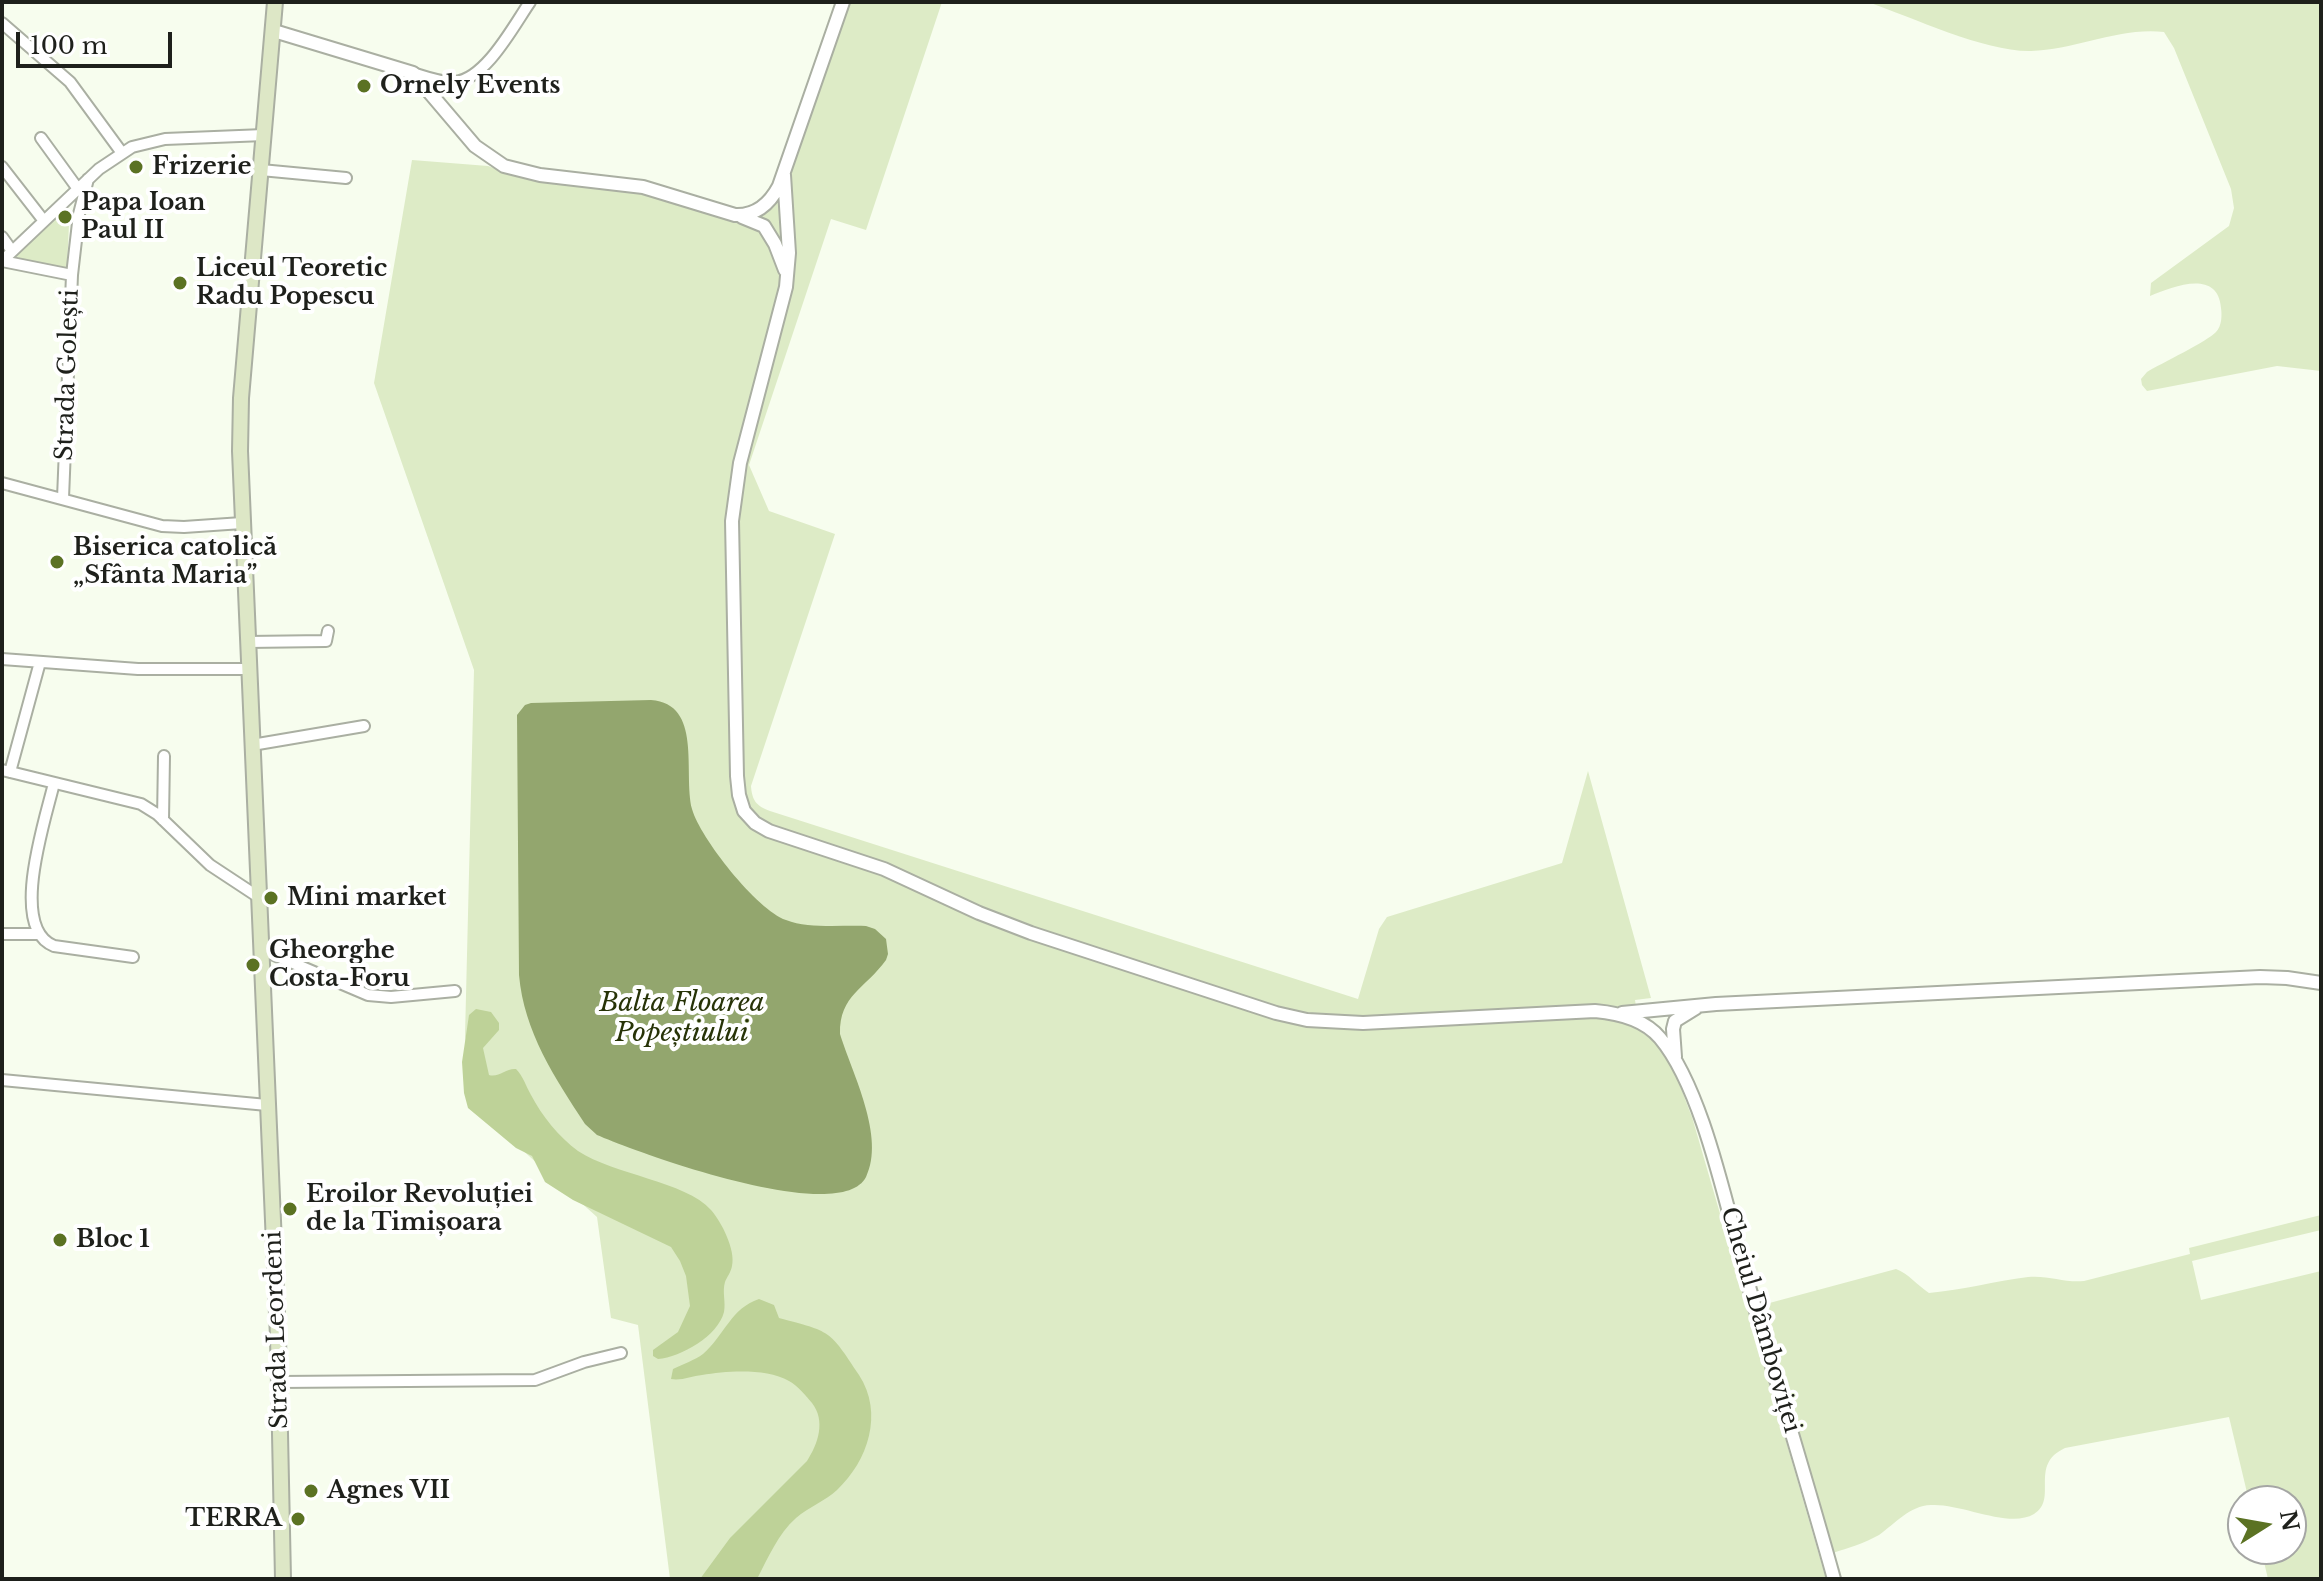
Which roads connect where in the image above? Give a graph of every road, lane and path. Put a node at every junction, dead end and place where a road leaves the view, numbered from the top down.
1 (275, 2) edge
2 (530, 2) edge
3 (843, 2) edge
4 (2, 23) edge
5 (274, 31) junction
6 (413, 73) junction
7 (264, 135) junction
8 (41, 138) dead end
9 (122, 153) junction
10 (2, 167) edge
11 (261, 170) junction
12 (784, 175) junction
13 (346, 178) dead end
14 (88, 179) junction
15 (78, 189) junction
16 (765, 205) junction
17 (785, 213) junction
18 (735, 215) junction
19 (44, 221) junction
20 (762, 225) junction
21 (2, 237) edge
22 (12, 251) junction
23 (2, 261) edge
24 (72, 275) junction
25 (787, 277) junction
26 (2, 483) edge
27 (63, 498) junction
28 (242, 523) junction
29 (328, 631) dead end
30 (247, 642) junction
31 (2, 659) edge
32 (40, 662) junction
33 (248, 669) junction
34 (364, 726) dead end
35 (252, 745) junction
36 (164, 756) dead end
37 (6, 771) edge
38 (54, 783) junction
39 (163, 820) junction
40 (257, 896) junction
41 (2, 934) edge
42 (39, 934) junction
43 (260, 949) junction
44 (133, 957) dead end
45 (2321, 983) edge
46 (455, 991) dead end
47 (1705, 1005) junction
48 (1661, 1009) junction
49 (1615, 1014) junction
50 (1674, 1025) junction
51 (1654, 1032) junction
52 (1677, 1064) junction
53 (2, 1080) edge
54 (267, 1105) junction
55 (621, 1353) dead end
56 (280, 1382) junction
57 (283, 1579) edge
58 (1834, 1579) edge

1 - 5 main road, Strada Leordeni
2 - 6 street
3 - 12 street
4 - 9 street
5 - 6 street
5 - 7 main road, Strada Leordeni
6 - 18 street
7 - 9 street
7 - 11 main road, Strada Leordeni
8 - 15 street
9 - 14 street
10 - 19 street
11 - 13 street
11 - 28 main road, Strada Leordeni
12 - 16 street
12 - 17 street
14 - 15 street
14 - 24 street
15 - 19 street
16 - 17 street
16 - 18 street
16 - 20 street
17 - 20 street
17 - 25 street
18 - 20 street
19 - 22 street
20 - 25 street
21 - 22 street
22 - 23 street
23 - 24 street, Strada Golești
24 - 27 street, Strada Golești
25 - 49 street
26 - 27 street
27 - 28 street
28 - 30 main road, Strada Leordeni
29 - 30 street
30 - 33 main road, Strada Leordeni
31 - 32 street
32 - 33 street
32 - 37 street
33 - 35 main road, Strada Leordeni
34 - 35 street
35 - 40 main road, Strada Leordeni
36 - 39 street
37 - 38 street
38 - 39 street
38 - 42 street
39 - 40 street
40 - 43 main road, Strada Leordeni
41 - 42 street
42 - 44 street
43 - 46 street
43 - 54 main road, Strada Leordeni
45 - 47 street
47 - 48 street
47 - 50 street
48 - 49 street
48 - 50 street
48 - 51 street
49 - 51 street
50 - 51 street
50 - 52 street
51 - 52 street
52 - 58 street, Cheiul Dâmboviței
53 - 54 street
54 - 56 main road, Strada Leordeni
55 - 56 street
56 - 57 main road, Strada Leordeni

